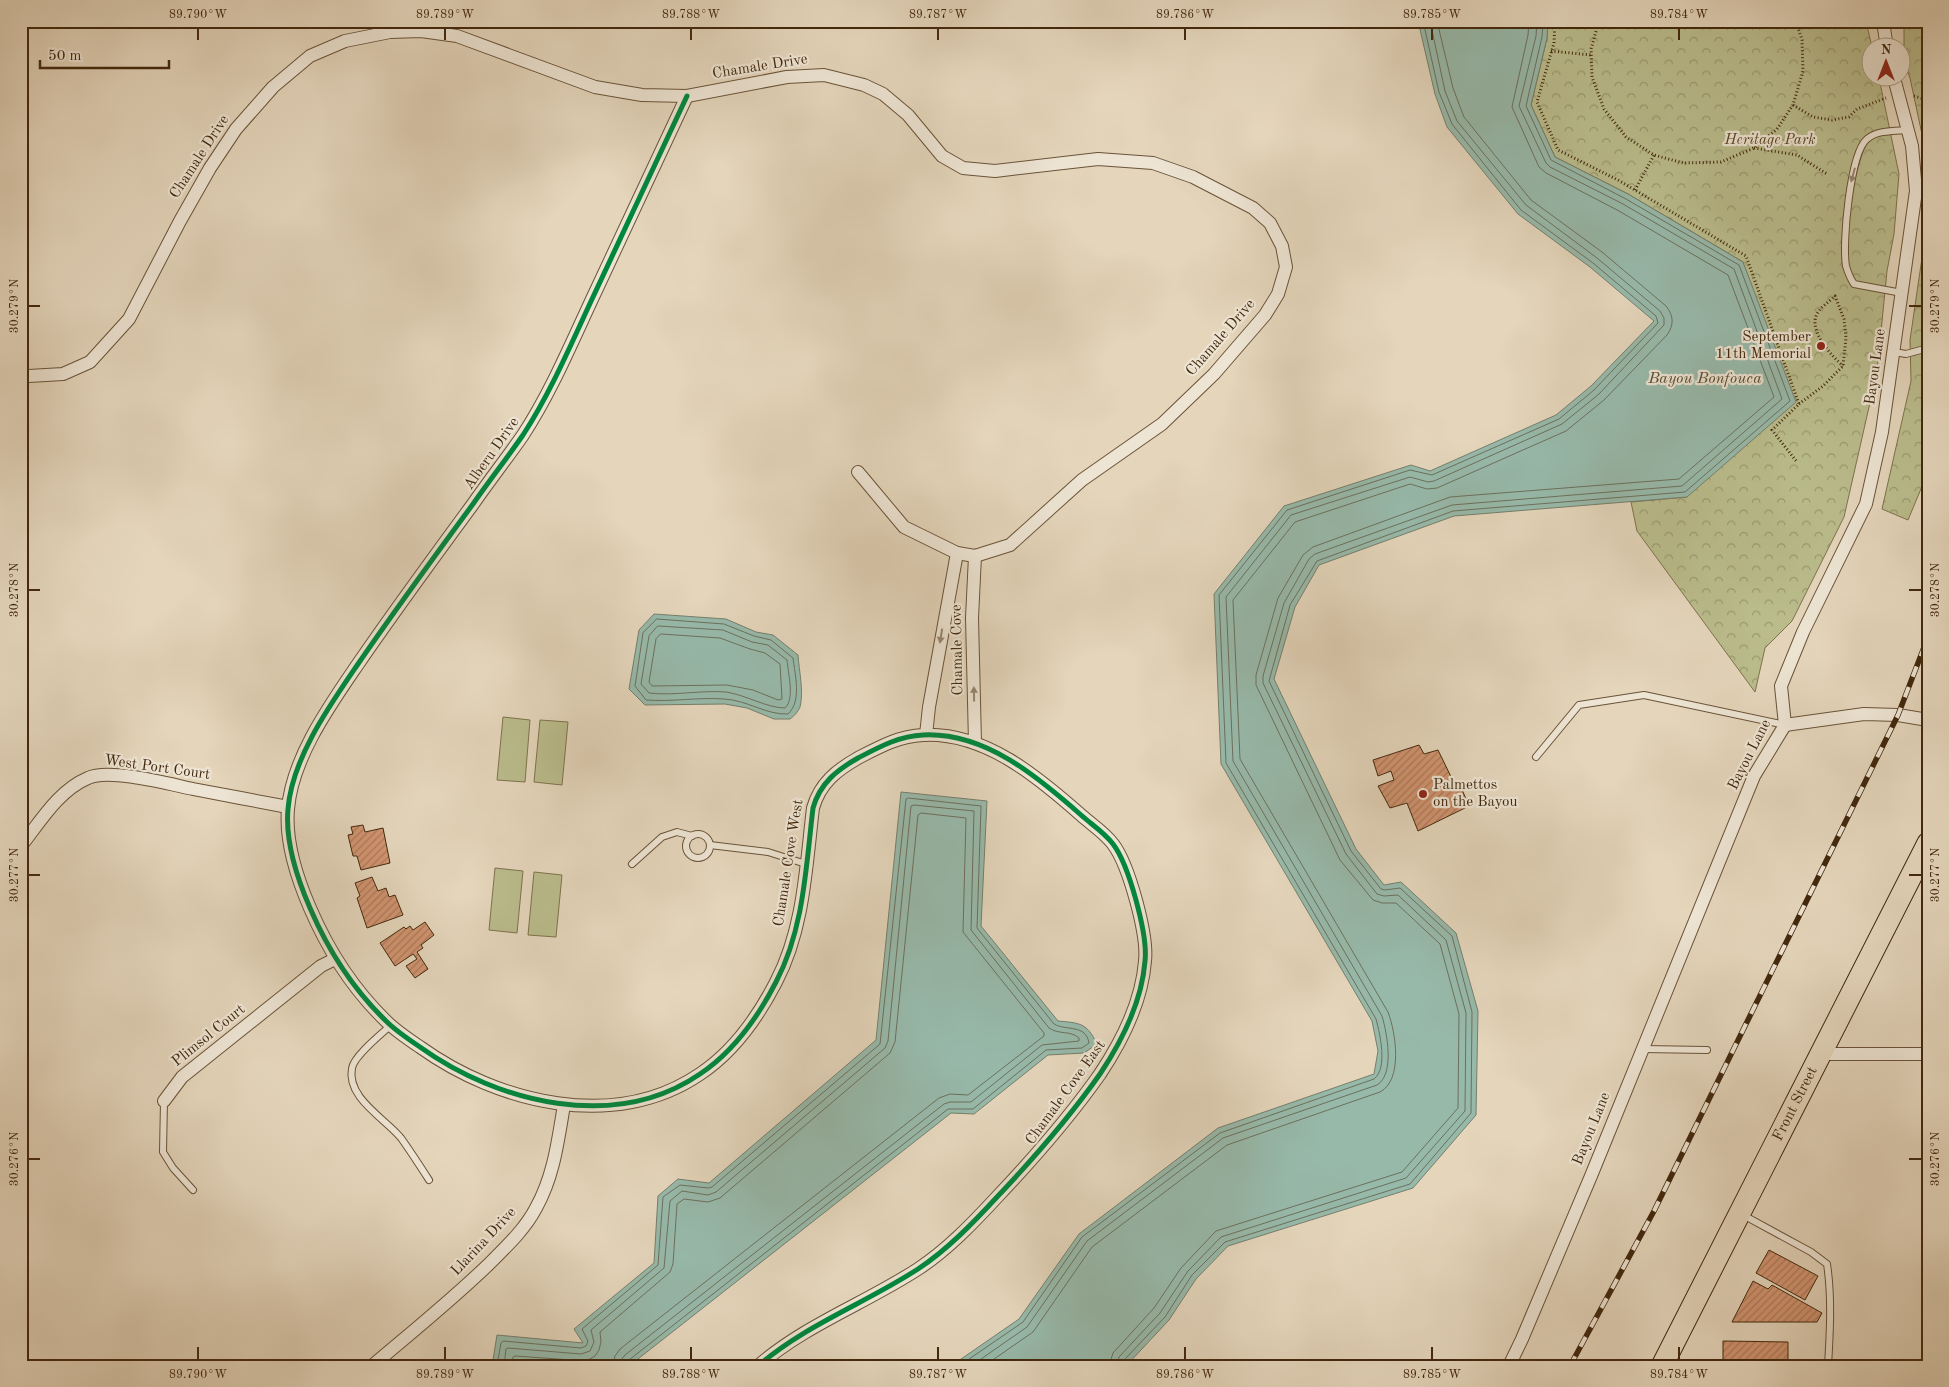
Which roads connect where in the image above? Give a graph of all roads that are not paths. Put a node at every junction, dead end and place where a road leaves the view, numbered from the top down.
1 (1883, 21) edge
2 (1886, 38) edge
3 (1896, 88) edge
4 (687, 96) junction
5 (1908, 130) junction
6 (1922, 190) edge
7 (1902, 293) junction
8 (1928, 348) edge
9 (1894, 352) junction
10 (21, 374) edge
11 (858, 472) dead end
12 (957, 553) junction
13 (976, 556) junction
14 (1928, 720) edge
15 (1785, 725) junction
16 (926, 735) junction
17 (950, 737) joint
18 (976, 743) junction
19 (1536, 757) dead end
20 (288, 807) junction
21 (692, 836) junction
22 (1928, 843) edge
23 (710, 845) junction
24 (21, 846) edge
25 (632, 864) dead end
26 (806, 864) junction
27 (335, 958) junction
28 (390, 1026) junction
29 (1642, 1049) junction
30 (1707, 1050) dead end
31 (1821, 1054) junction
32 (1928, 1054) edge
33 (164, 1101) joint
34 (564, 1105) junction
35 (429, 1180) dead end
36 (193, 1190) dead end
37 (1740, 1214) junction
38 (372, 1366) edge
39 (758, 1366) edge
40 (1508, 1366) edge
41 (1662, 1366) edge
42 (1828, 1366) edge

1 - 2 street
3 - 5 street, Bayou Lane
4 - 10 street, Chamale Drive
4 - 13 street, Chamale Drive
4 - 20 street, Alberu Drive
5 - 6 street, Bayou Lane
5 -> 7 lane
6 - 7 street, Bayou Lane
7 - 9 street, Bayou Lane
8 - 9 lane
9 - 15 street, Bayou Lane
11 - 12 street, Chamale Drive
12 - 13 street, Chamale Drive
12 -> 16 street, Chamale Cove
18 -> 13 street, Chamale Cove
14 - 15 street
15 - 19 lane
15 - 29 street, Bayou Lane
16 - 17 street, Chamale Cove West
16 - 26 street, Chamale Cove West
17 - 18 street, Chamale Cove East
18 - 39 street, Chamale Cove East
20 - 24 street, West Port Court
20 - 27 street, Chamale Cove West
21 - 23 lane
21 - 23 lane
21 - 25 lane
22 - 31 main road, Front Street
23 - 26 lane
26 - 34 street, Chamale Cove West
27 - 28 street, Chamale Cove West
27 - 33 street, Plimsol Court
28 - 34 street, Chamale Cove West
28 - 35 lane
29 - 30 lane
29 - 40 street, Bayou Lane
31 - 32 street
31 - 37 main road, Front Street
33 - 36 lane, Plimsol Court
34 - 38 street, Llarina Drive
37 - 41 main road, Front Street
37 - 42 lane

